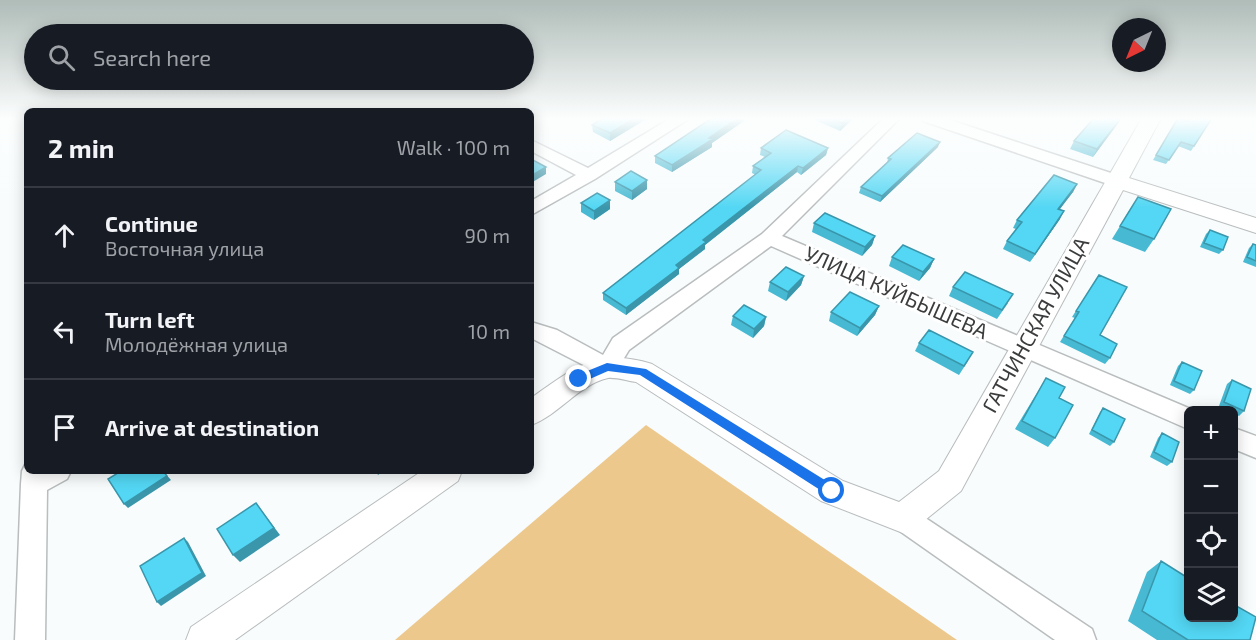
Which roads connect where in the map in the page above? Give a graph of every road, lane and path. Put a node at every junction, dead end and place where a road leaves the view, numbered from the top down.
1 (537, 148) edge
2 (634, 148) edge
3 (862, 148) edge
4 (1018, 148) edge
5 (1135, 148) edge
6 (589, 175) junction
7 (1117, 181) junction
8 (534, 207) edge
9 (1256, 226) edge
10 (769, 238) junction
11 (534, 331) edge
12 (1022, 349) junction
13 (607, 367) junction
14 (534, 410) edge
15 (1184, 417) edge
16 (1238, 440) edge
17 (1256, 447) edge
18 (443, 474) edge
19 (42, 475) edge
20 (903, 518) junction
21 (30, 640) edge
22 (204, 640) edge
23 (1082, 640) edge

1 - 6 street
2 - 6 street
3 - 10 street
4 - 7 street
5 - 7 street, ГАТЧИНСКАЯ УЛИЦА
6 - 8 street
7 - 9 street
7 - 12 street, ГАТЧИНСКАЯ УЛИЦА
10 - 12 street, УЛИЦА КУЙБЫШЕВА
10 - 13 street
11 - 13 street
12 - 15 street, УЛИЦА КУЙБЫШЕВА
12 - 20 street, ГАТЧИНСКАЯ УЛИЦА
13 - 14 street
13 - 20 street
16 - 17 street
18 - 22 street
19 - 21 street
20 - 23 street

